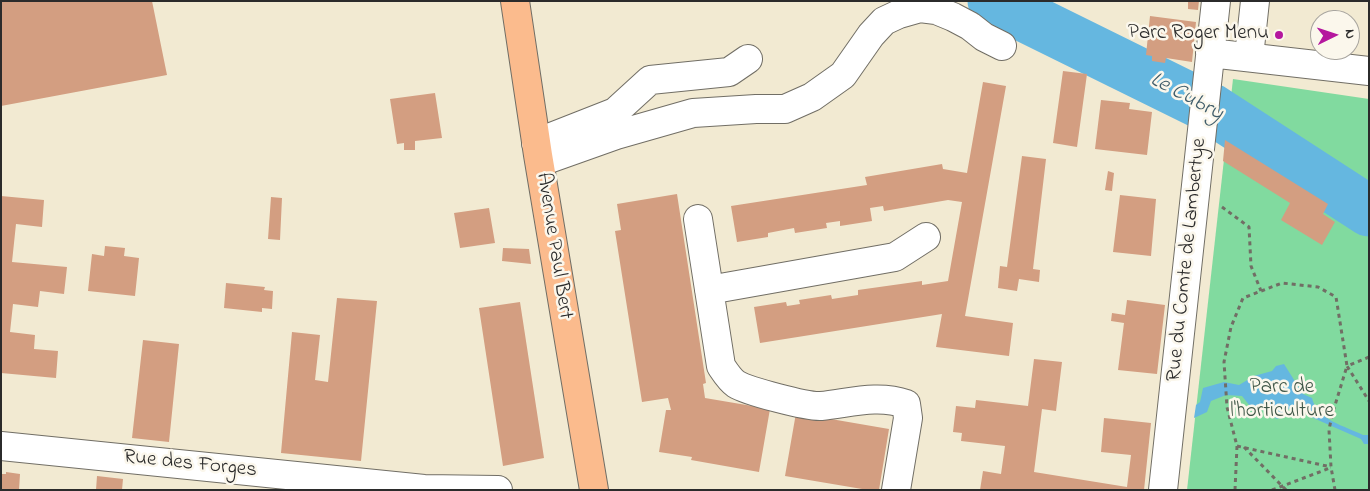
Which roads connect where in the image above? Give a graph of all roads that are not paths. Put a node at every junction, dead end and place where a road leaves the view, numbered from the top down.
1 (515, 1) edge
2 (1216, 1) edge
3 (1255, 1) edge
4 (1002, 46) dead end
5 (1210, 54) junction
6 (1249, 57) junction
7 (748, 59) dead end
8 (1369, 71) edge
9 (538, 153) junction
10 (698, 219) dead end
11 (926, 238) dead end
12 (709, 290) junction
13 (1, 446) edge
14 (498, 490) edge
15 (594, 490) edge
16 (896, 490) edge
17 (1163, 490) edge

1 - 9 main road, Avenue Paul Bert
2 - 5 street, Rue du Comte de Lambertye
3 - 6 street
4 - 9 street
5 - 6 street
5 - 17 street, Rue du Comte de Lambertye
6 - 8 street
7 - 9 street
9 - 15 main road, Avenue Paul Bert
10 - 12 street
11 - 12 street
12 - 16 street
13 - 14 street, Rue des Forges

